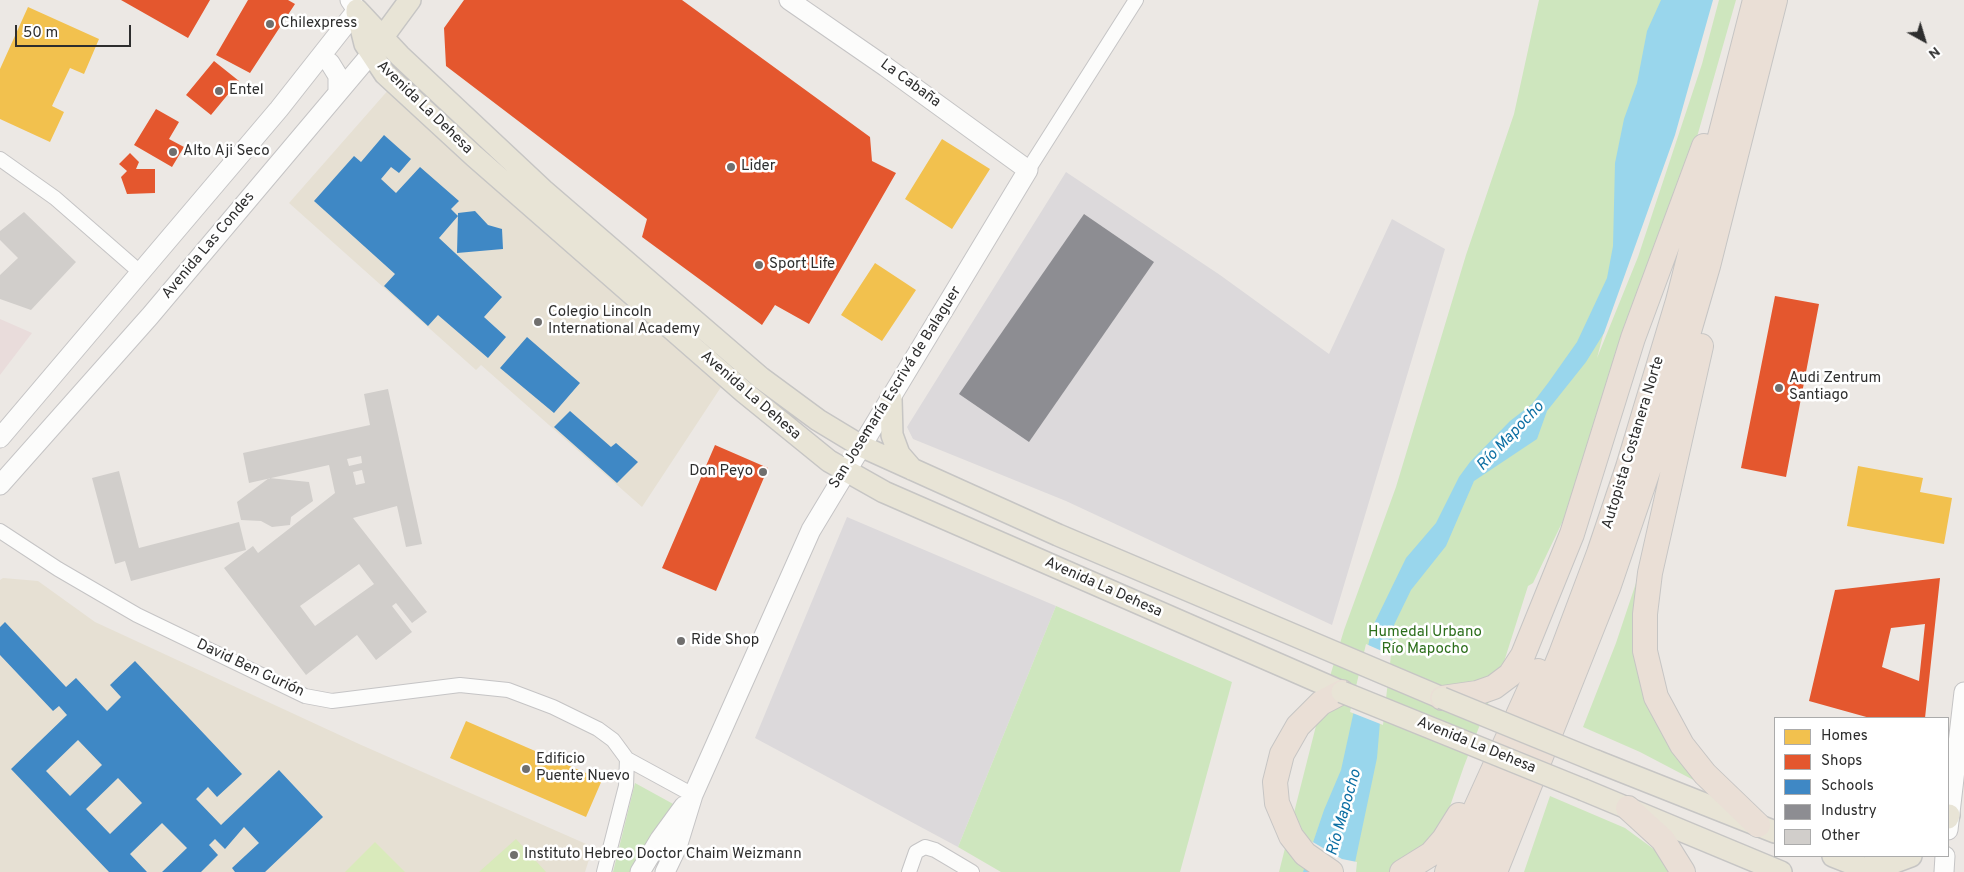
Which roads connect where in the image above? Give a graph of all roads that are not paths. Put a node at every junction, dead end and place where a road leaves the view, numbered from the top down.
1 (410, 0) edge
2 (789, 0) edge
3 (1136, 0) edge
4 (1755, 0) edge
5 (1775, 0) edge
6 (357, 3) edge
7 (376, 47) junction
8 (1743, 47) junction
9 (321, 56) junction
10 (338, 93) junction
11 (0, 159) edge
12 (1028, 170) junction
13 (1729, 186) junction
14 (141, 273) junction
15 (891, 400) junction
16 (0, 438) edge
17 (861, 446) junction
18 (912, 469) junction
19 (845, 472) junction
20 (0, 485) edge
21 (0, 531) edge
22 (1599, 553) junction
23 (1342, 692) junction
24 (1964, 692) edge
25 (1442, 698) junction
26 (627, 759) junction
27 (692, 795) junction
28 (1628, 808) junction
29 (1949, 813) edge
30 (1766, 828) edge
31 (1836, 857) edge
32 (1908, 857) edge
33 (1945, 857) edge
34 (1443, 863) edge
35 (1499, 867) edge
36 (1868, 870) edge
37 (604, 872) edge
38 (640, 872) edge
39 (665, 872) edge
40 (909, 872) edge
41 (972, 872) edge
42 (1331, 872) edge
43 (1402, 872) edge
44 (1472, 872) edge
45 (1683, 872) edge
46 (1781, 872) edge
47 (1944, 872) edge

1 - 7 main road, Avenida Las Condes
2 - 12 main road, La Cabaña
3 - 12 street, San Josemaría Escrivá de Balaguer
4 - 8 highway, Autopista Costanera Norte
5 - 13 highway, Autopista Costanera Norte
6 - 7 main road, Avenida La Dehesa
6 - 9 main road
7 - 10 main road, Avenida Las Condes
7 - 17 main road, Avenida La Dehesa
7 - 19 main road, Avenida La Dehesa
8 - 22 highway, Autopista Costanera Norte
8 - 25 highway
9 - 10 main road
9 - 14 main road
10 - 20 main road, Avenida Las Condes
11 - 14 street
12 - 15 main road, San Josemaría Escrivá de Balaguer
13 - 30 highway
13 - 35 highway, Autopista Costanera Norte
14 - 16 main road
15 - 17 main road, San Josemaría Escrivá de Balaguer
15 - 18 main road
17 - 18 main road, Avenida La Dehesa
17 - 19 main road, San Josemaría Escrivá de Balaguer
18 - 25 main road, Avenida La Dehesa
19 - 23 main road, Avenida La Dehesa
19 - 27 main road, San Josemaría Escrivá de Balaguer
21 - 26 street, David Ben Gurión
22 - 34 highway
22 - 44 highway, Autopista Costanera Norte
23 - 28 main road, Avenida La Dehesa, bridge
23 - 42 highway
24 - 29 main road
25 - 30 main road, Avenida La Dehesa, bridge
26 - 27 street, David Ben Gurión
26 - 37 street
27 - 38 main road, San Josemaría Escrivá de Balaguer
27 - 39 main road, San Josemaría Escrivá de Balaguer
28 - 45 highway
28 - 46 main road, Avenida La Dehesa
31 - 36 main road
32 - 36 main road
33 - 47 main road
34 - 43 highway
40 - 41 street

